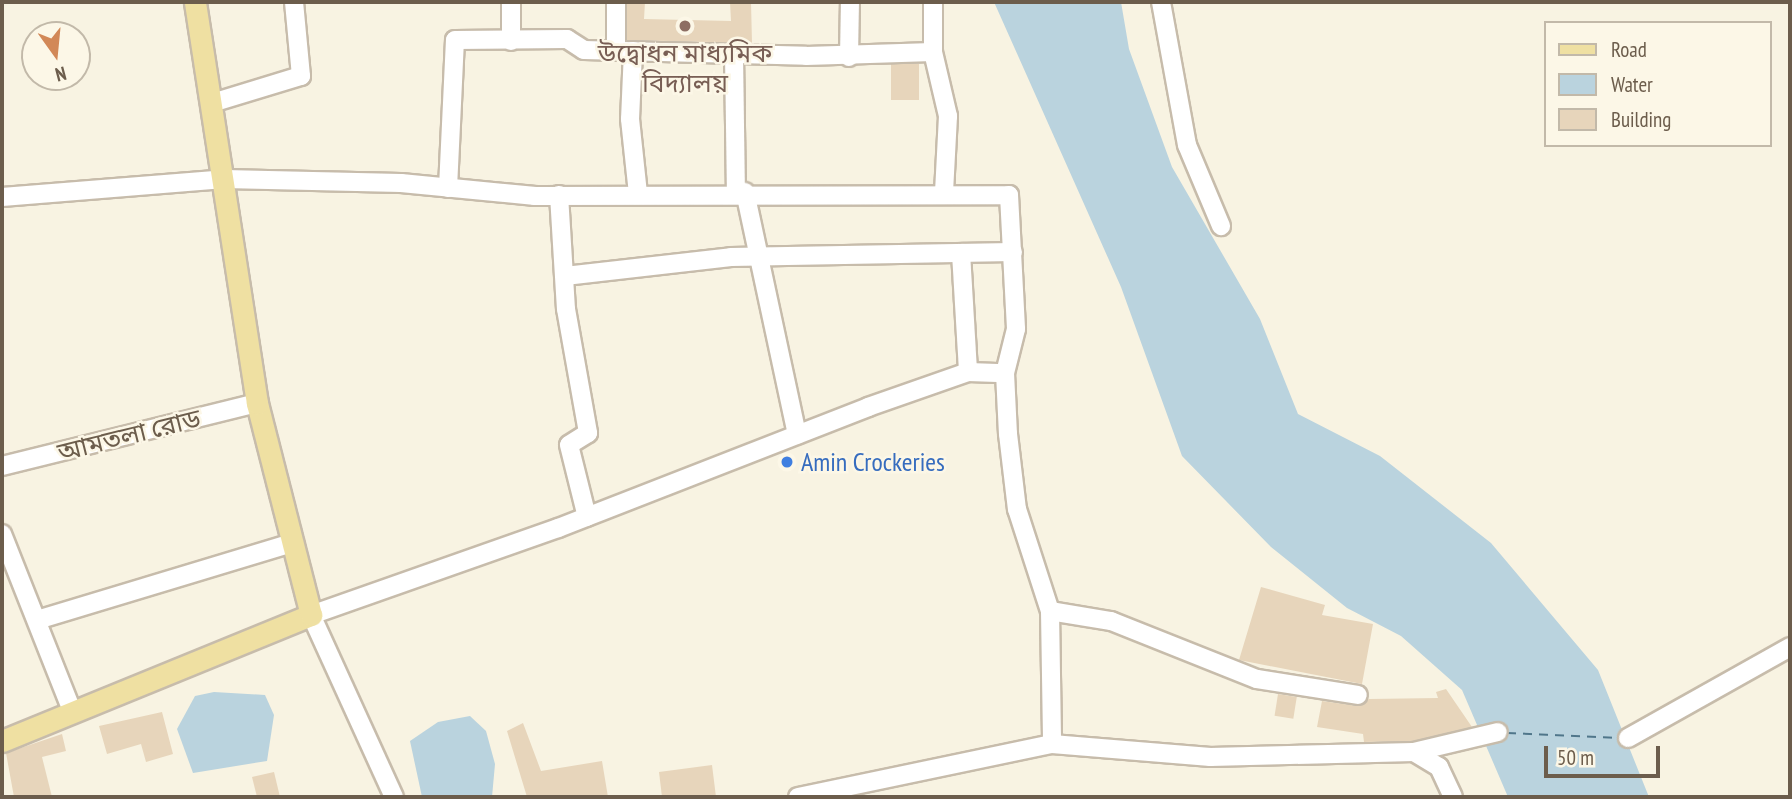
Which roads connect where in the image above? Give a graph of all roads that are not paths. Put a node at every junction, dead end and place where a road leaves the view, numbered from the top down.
1 (195, 2) edge
2 (294, 2) edge
3 (511, 2) edge
4 (616, 2) edge
5 (850, 2) edge
6 (933, 2) edge
7 (1161, 2) edge
8 (511, 41) junction
9 (624, 51) junction
10 (933, 52) junction
11 (734, 54) junction
12 (849, 57) junction
13 (212, 103) junction
14 (224, 179) junction
15 (448, 188) junction
16 (740, 192) junction
17 (944, 193) junction
18 (638, 194) junction
19 (559, 195) junction
20 (2, 197) edge
21 (1221, 226) dead end
22 (1013, 252) junction
23 (961, 253) junction
24 (755, 257) junction
25 (565, 276) junction
26 (968, 372) junction
27 (1005, 373) junction
28 (257, 403) junction
29 (797, 434) junction
30 (2, 466) edge
31 (587, 517) junction
32 (2, 534) edge
33 (289, 544) junction
34 (1050, 611) junction
35 (311, 615) junction
36 (37, 620) junction
37 (1790, 647) edge
38 (1358, 695) dead end
39 (71, 708) junction
40 (1498, 732) dead end
41 (1628, 738) dead end
42 (2, 741) edge
43 (1052, 744) junction
44 (1414, 752) junction
45 (394, 797) edge
46 (798, 797) edge
47 (1452, 797) edge

1 - 13 main road
2 - 13 street
3 - 8 street
4 - 9 street
5 - 12 street
6 - 10 street
7 - 21 street
8 - 9 street
8 - 15 street
9 - 11 street
9 - 18 street
10 - 12 street
10 - 17 street
11 - 12 street
11 - 16 street
13 - 14 main road
14 - 15 street
14 - 20 street
14 - 28 main road
15 - 19 street
16 - 17 street
16 - 18 street
16 - 24 street
17 - 22 street
18 - 19 street
19 - 25 street
22 - 23 street
22 - 27 street
23 - 24 street
23 - 26 street
24 - 25 street
24 - 29 street
25 - 31 street
26 - 27 street
26 - 29 street
27 - 34 street
28 - 30 street, আমতলা রোড
28 - 33 main road
29 - 31 street
31 - 35 street
32 - 36 street
33 - 35 main road
33 - 36 street
34 - 38 street
34 - 43 street
35 - 39 main road
35 - 45 street
36 - 39 street
37 - 41 street
39 - 42 main road
40 - 44 street
43 - 44 street
43 - 46 street
44 - 47 street

